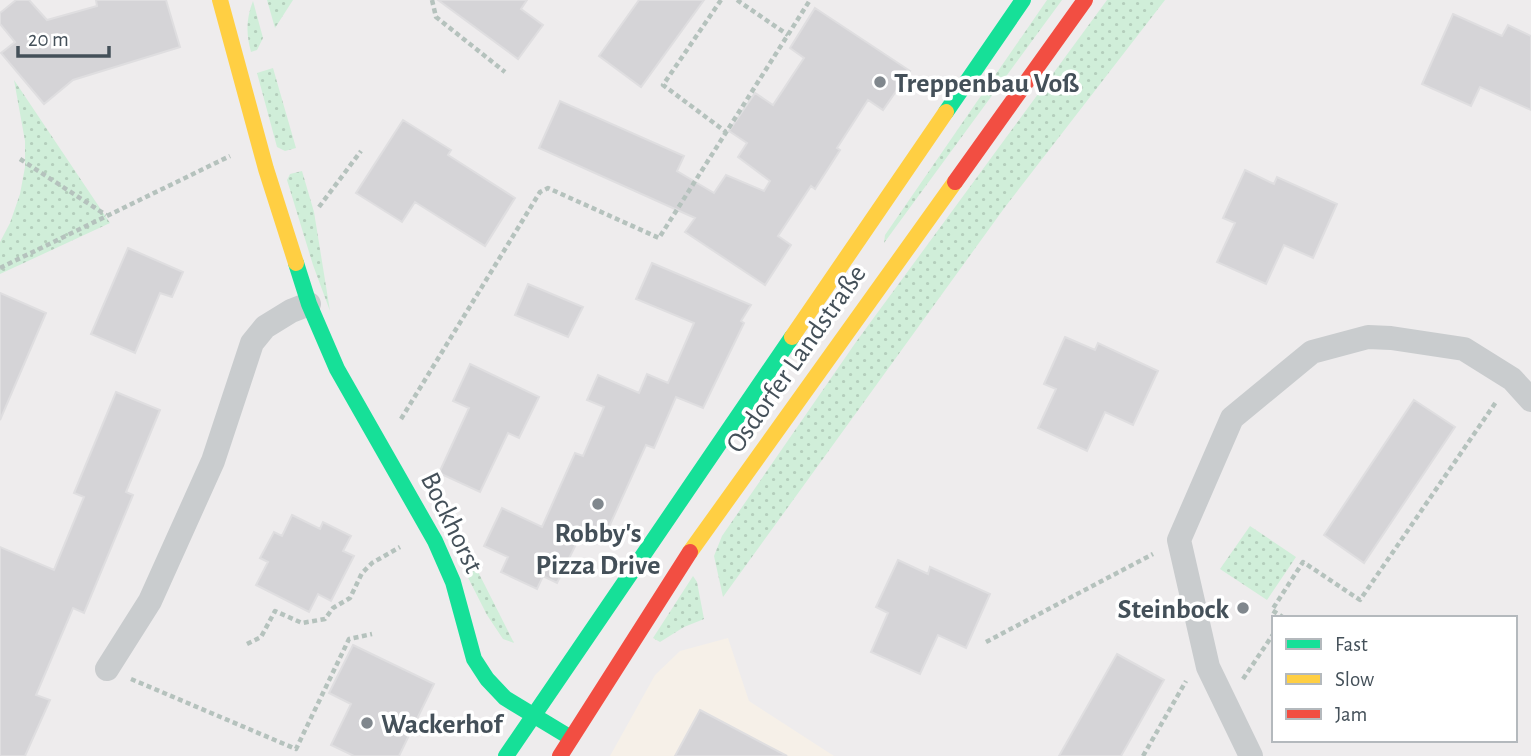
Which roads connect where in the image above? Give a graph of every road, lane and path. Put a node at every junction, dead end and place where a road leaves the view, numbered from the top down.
1 (220, 0) edge
2 (432, 0) edge
3 (721, 0) edge
4 (737, 0) edge
5 (810, 0) edge
6 (1023, 0) edge
7 (1085, 0) edge
8 (788, 35) junction
9 (505, 72) dead end
10 (726, 132) junction
11 (361, 151) dead end
12 (234, 154) dead end
13 (20, 159) dead end
14 (320, 207) dead end
15 (106, 215) junction
16 (0, 268) edge
17 (309, 304) junction
18 (1513, 379) junction
19 (1531, 400) edge
20 (394, 430) dead end
21 (1179, 540) junction
22 (403, 545) dead end
23 (1281, 616) edge
24 (372, 634) dead end
25 (1272, 636) edge
26 (986, 642) dead end
27 (247, 644) dead end
28 (1204, 651) junction
29 (107, 669) joint
30 (1226, 704) junction
31 (532, 716) junction
32 (571, 738) junction
33 (506, 756) edge
34 (526, 756) edge
35 (560, 756) edge
36 (1143, 756) edge
37 (1251, 756) edge

1 - 17 main road, Bockhorst
2 - 9 path
3 - 10 path
4 - 8 path
5 - 8 path
6 - 31 main road, Osdorfer Landstraße
7 - 32 main road, Osdorfer Landstraße
8 - 10 path
10 - 20 path
11 - 14 path
12 - 15 path
13 - 15 path
15 - 16 path
17 - 29 street
17 - 31 main road, Bockhorst
18 - 19 street
18 - 21 street
18 - 23 path
21 - 26 path
21 - 28 street
22 - 27 path
24 - 29 path
25 - 30 path
28 - 30 street
28 - 36 path
30 - 37 street
31 - 32 main road, Bockhorst
31 - 33 main road, Osdorfer Landstraße
31 - 34 main road
32 - 35 main road, Osdorfer Landstraße

